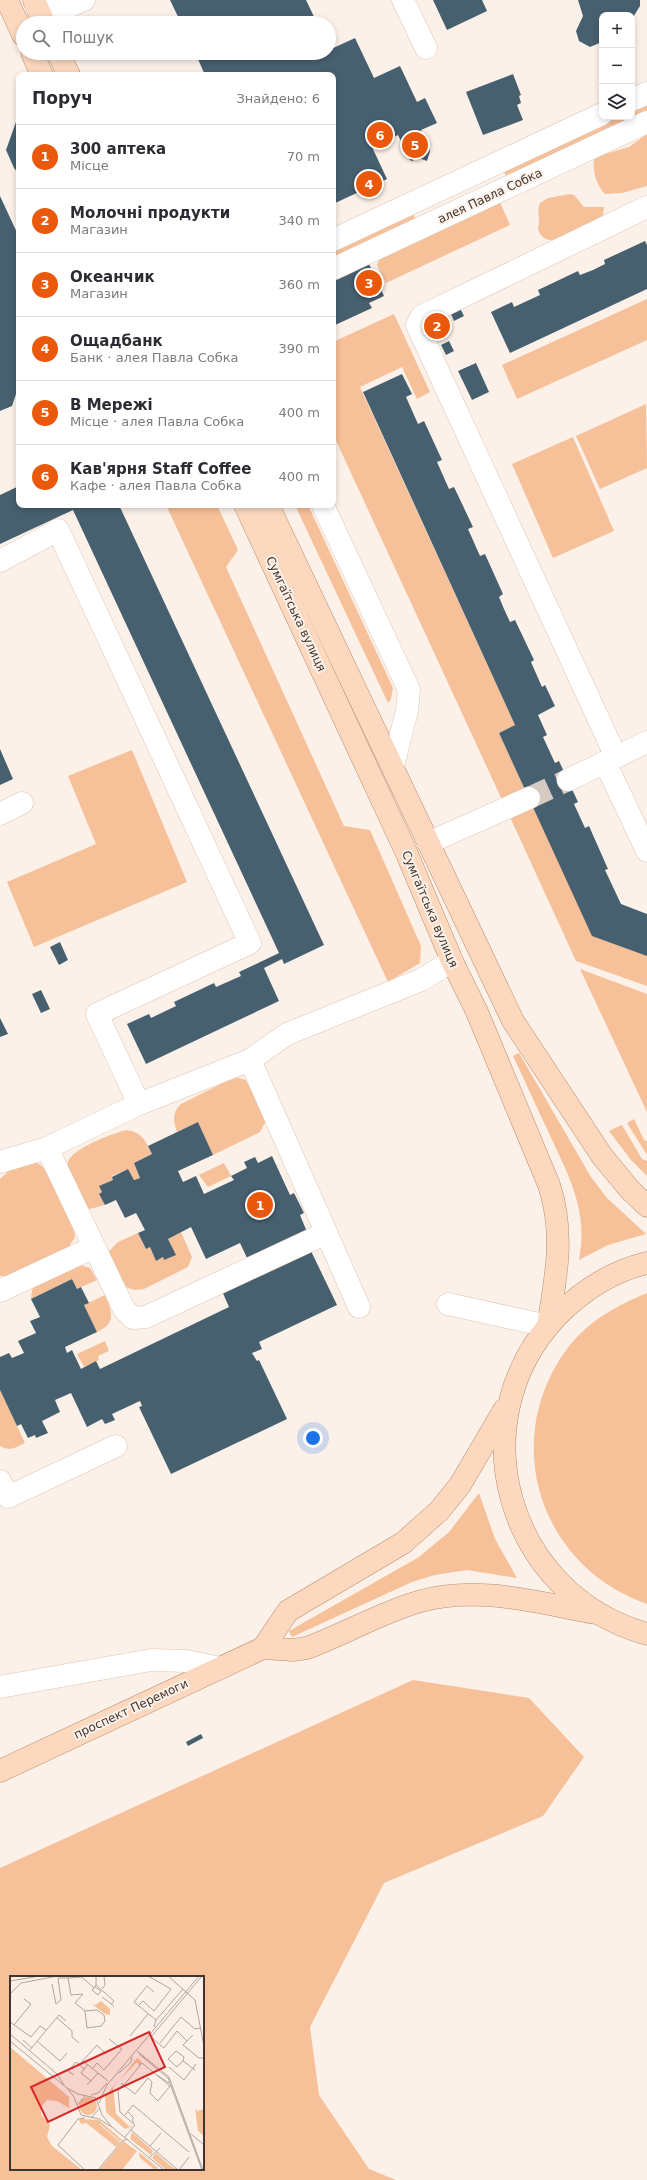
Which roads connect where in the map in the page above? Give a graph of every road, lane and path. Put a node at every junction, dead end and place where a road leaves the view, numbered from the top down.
1 (7, 0) edge
2 (403, 0) edge
3 (81, 1) edge
4 (38, 10) edge
5 (16, 20) edge
6 (426, 48) dead end
7 (35, 60) edge
8 (62, 60) edge
9 (41, 72) edge
10 (68, 72) edge
11 (647, 93) edge
12 (635, 99) edge
13 (599, 115) edge
14 (647, 122) edge
15 (647, 207) edge
16 (336, 239) edge
17 (336, 268) edge
18 (246, 508) edge
19 (269, 508) edge
20 (324, 508) edge
21 (0, 561) edge
22 (647, 742) edge
23 (610, 760) junction
24 (393, 766) junction
25 (568, 780) tunnel mouth
26 (529, 798) tunnel mouth
27 (22, 803) dead end
28 (0, 814) edge
29 (428, 843) junction
30 (647, 851) edge
31 (452, 961) junction
32 (250, 1060) junction
33 (139, 1104) junction
34 (47, 1148) junction
35 (0, 1162) edge
36 (647, 1206) edge
37 (326, 1233) junction
38 (94, 1247) junction
39 (647, 1263) edge
40 (0, 1291) edge
41 (448, 1304) dead end
42 (359, 1307) dead end
43 (548, 1326) junction
44 (510, 1398) junction
45 (116, 1446) dead end
46 (0, 1481) edge
47 (596, 1612) junction
48 (647, 1634) edge
49 (263, 1648) junction
50 (220, 1668) junction
51 (0, 1687) edge
52 (0, 1771) edge

1 - 5 main road
2 - 6 street
3 - 4 street
7 - 9 main road
8 - 10 main road
11 - 12 street
13 - 16 street
14 - 17 street, алея Павла Собка
15 - 23 street
18 - 31 main road, Сумгаїтська вулиця
19 - 24 main road, Сумгаїтська вулиця
20 - 24 street
21 - 33 street
22 - 23 street
23 - 25 street
23 - 30 street
24 - 29 main road, Сумгаїтська вулиця
26 - 29 street
27 - 28 street
29 - 36 main road, Сумгаїтська вулиця
31 - 32 street
31 - 43 main road, Сумгаїтська вулиця
32 - 33 street
32 - 37 street
33 - 34 street
34 - 35 street
34 - 38 street
37 - 38 street
37 - 42 street
38 - 40 street
39 - 43 main road
41 - 43 street
43 - 44 main road
44 - 47 main road
44 - 49 main road
45 - 46 street
47 - 48 main road
47 - 49 main road
49 - 50 main road, проспект Перемоги
50 - 51 street
50 - 52 main road, проспект Перемоги

